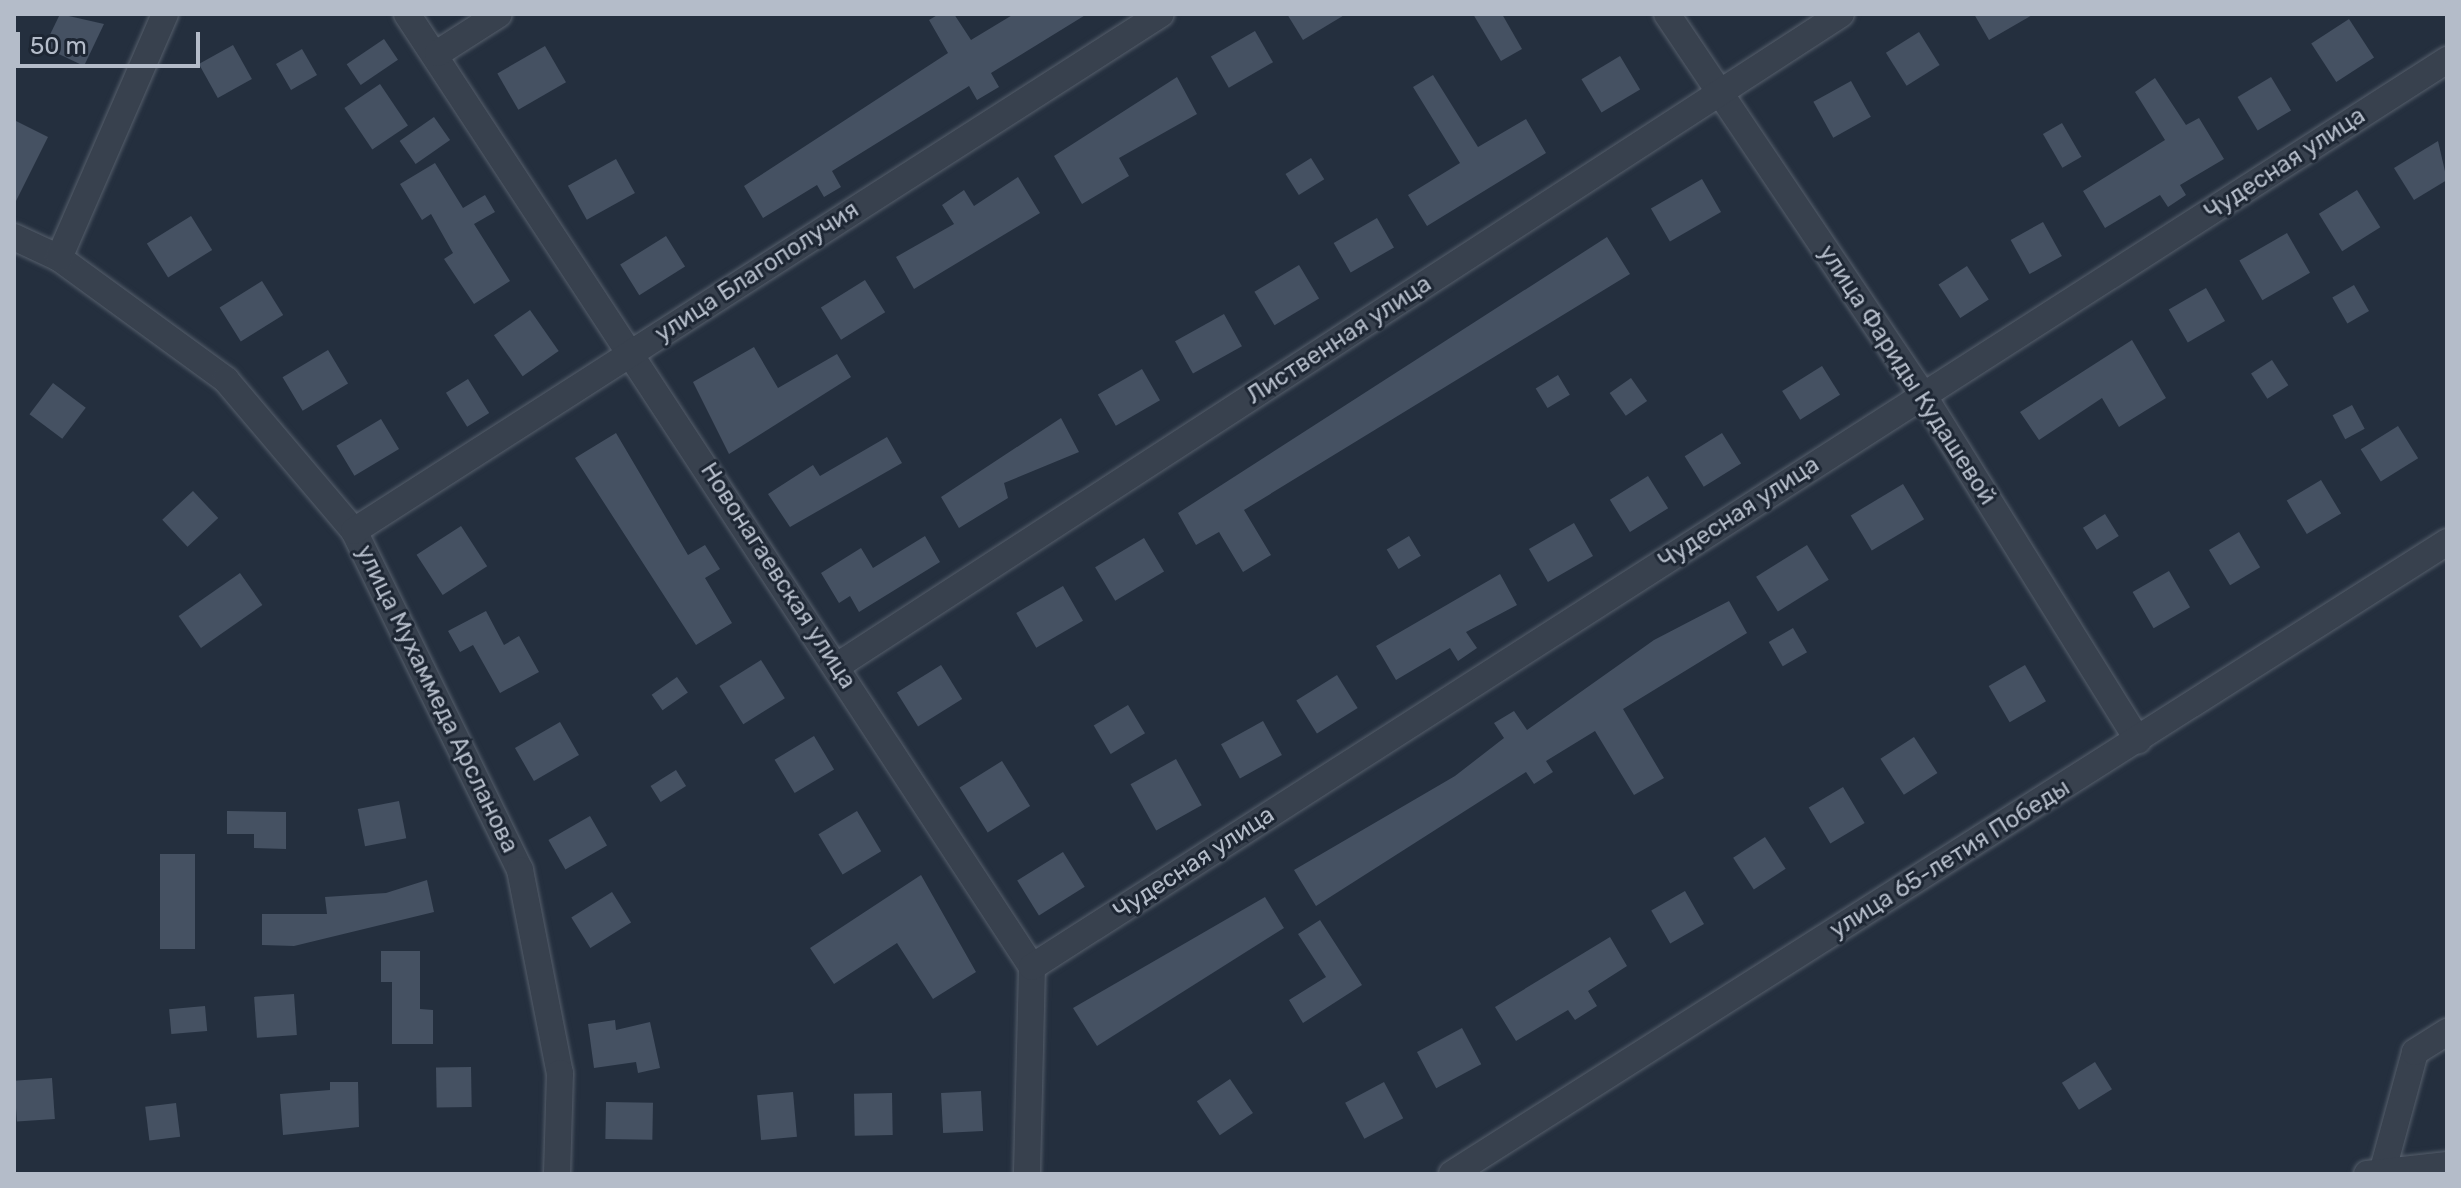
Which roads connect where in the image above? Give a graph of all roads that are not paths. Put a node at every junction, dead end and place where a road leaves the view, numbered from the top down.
1 (165, 14) edge
2 (407, 14) edge
3 (499, 14) edge
4 (1161, 14) edge
5 (1667, 14) edge
6 (1841, 14) edge
7 (438, 53) junction
8 (2447, 60) edge
9 (1719, 92) junction
10 (14, 237) edge
11 (59, 258) junction
12 (632, 352) junction
13 (1923, 395) junction
14 (354, 531) junction
15 (2447, 542) edge
16 (837, 666) junction
17 (2138, 740) junction
18 (1032, 967) junction
19 (2447, 1032) edge
20 (2447, 1165) edge
21 (2374, 1173) edge
22 (557, 1174) edge
23 (1027, 1174) edge
24 (1452, 1174) edge

1 - 11 street
2 - 7 street, Новонагаевская улица
3 - 7 street
4 - 12 street, улица Благополучия
5 - 9 street, улица Фариды Кудашевой
6 - 9 street, Лиственная улица
7 - 12 street, Новонагаевская улица
8 - 13 street, Чудесная улица
9 - 13 street, улица Фариды Кудашевой
9 - 16 street, Лиственная улица
10 - 11 street, улица Мухаммеда Арсланова
11 - 14 street, улица Мухаммеда Арсланова
12 - 14 street, улица Благополучия
12 - 16 street, Новонагаевская улица
13 - 17 street, улица Фариды Кудашевой
13 - 18 street, Чудесная улица
14 - 22 street, улица Мухаммеда Арсланова
15 - 17 street, улица 65-летия Победы
16 - 18 street, Новонагаевская улица
17 - 24 street, улица 65-летия Победы
18 - 23 street
19 - 21 street
20 - 21 street

